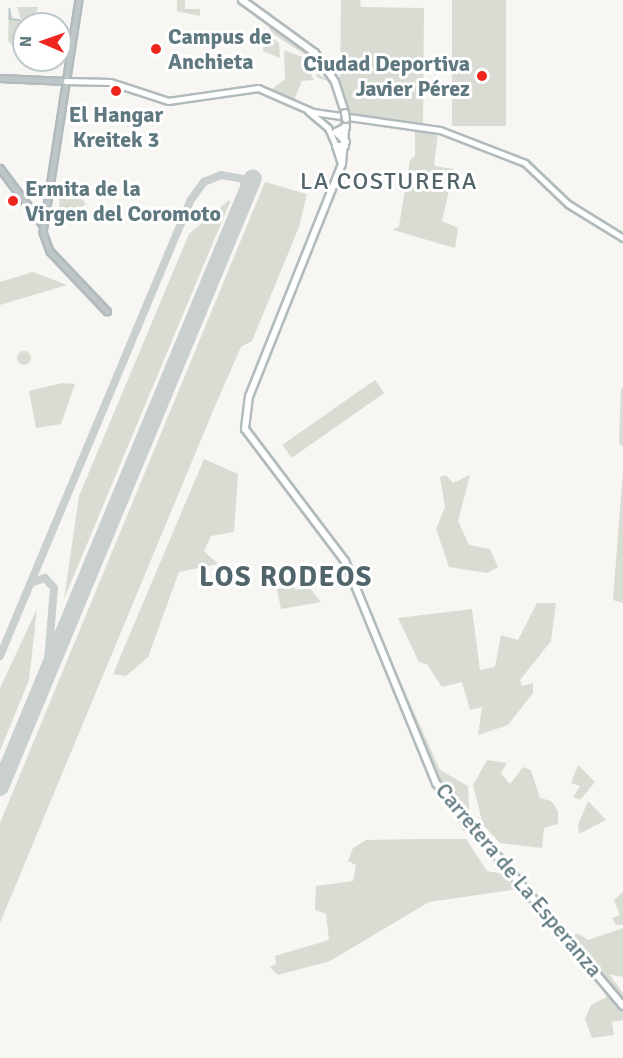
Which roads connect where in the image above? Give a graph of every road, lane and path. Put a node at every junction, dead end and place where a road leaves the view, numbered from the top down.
1 (79, 0) edge
2 (242, 0) edge
3 (0, 78) edge
4 (66, 81) junction
5 (307, 109) junction
6 (322, 114) junction
7 (332, 114) junction
8 (345, 120) junction
9 (319, 122) junction
10 (326, 122) junction
11 (336, 132) junction
12 (346, 144) junction
13 (336, 146) junction
14 (342, 164) junction
15 (0, 168) edge
16 (43, 225) junction
17 (623, 238) edge
18 (107, 311) dead end
19 (623, 1006) edge

1 - 4 street
2 - 8 main road, Carretera de La Esperanza
3 - 4 street
4 - 5 main road
4 - 16 street
5 - 6 main road
5 - 9 main road
6 - 7 main road
6 - 9 main road
6 - 10 main road
7 - 10 main road
7 - 17 main road
8 - 11 main road
8 - 12 main road, Carretera de La Esperanza
9 - 13 main road
10 - 11 main road
11 - 12 main road
12 - 13 main road
12 - 14 main road, Carretera de La Esperanza
13 - 14 main road
14 - 19 main road, Carretera de La Esperanza
15 - 16 street
16 - 18 street

